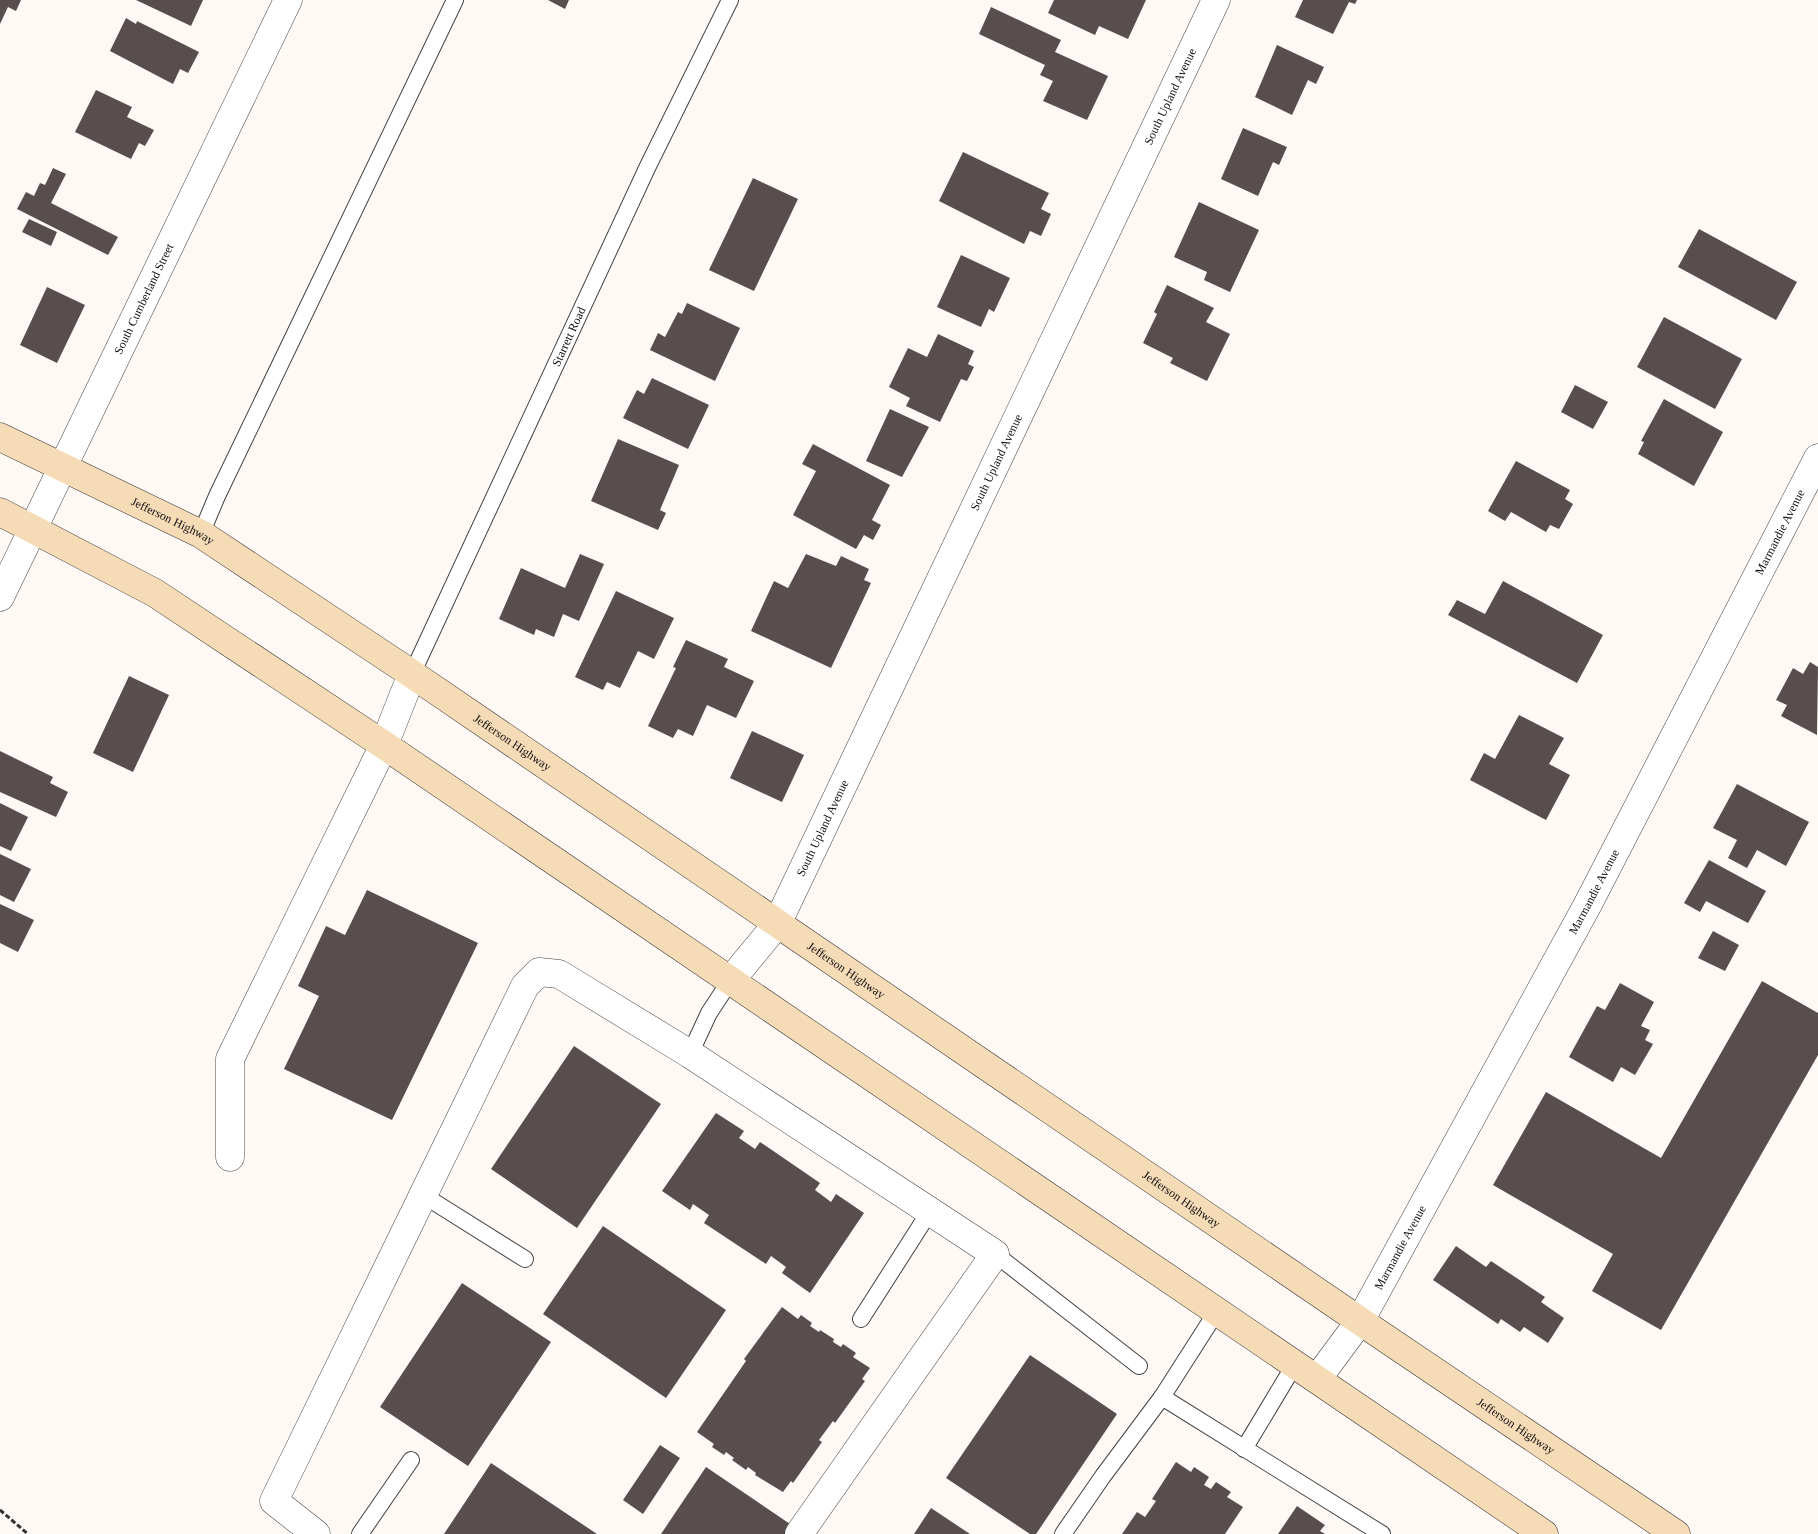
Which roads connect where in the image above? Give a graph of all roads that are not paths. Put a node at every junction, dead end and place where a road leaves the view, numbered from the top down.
1 (288, 0) edge
2 (455, 0) edge
3 (730, 0) edge
4 (1216, 0) edge
5 (0, 437) edge
6 (1818, 458) edge
7 (62, 467) junction
8 (0, 512) edge
9 (33, 528) junction
10 (202, 534) junction
11 (0, 597) edge
12 (412, 674) junction
13 (384, 745) junction
14 (777, 924) junction
15 (730, 981) junction
16 (690, 1054) junction
17 (230, 1158) dead end
18 (423, 1195) junction
19 (930, 1211) junction
20 (995, 1254) junction
21 (525, 1259) dead end
22 (1217, 1311) junction
23 (861, 1319) dead end
24 (1360, 1321) junction
25 (1139, 1366) dead end
26 (1306, 1371) junction
27 (1162, 1398) junction
28 (1244, 1449) junction
29 (411, 1460) dead end
30 (316, 1534) edge
31 (360, 1534) edge
32 (799, 1534) edge
33 (1063, 1534) edge
34 (1382, 1534) edge
35 (1544, 1534) edge
36 (1676, 1534) edge

1 - 7 street, South Cumberland Street
2 - 10 lane
3 - 12 lane, Starrett Road
4 - 14 street, South Upland Avenue
5 - 7 main road, Jefferson Highway
6 - 24 street, Marmandie Avenue
7 - 9 street, South Cumberland Street
7 - 10 main road, Jefferson Highway
8 - 9 main road
9 - 11 street, South Cumberland Street
9 - 13 main road
10 - 12 main road, Jefferson Highway
12 - 13 street
12 - 14 main road, Jefferson Highway
13 - 15 main road
13 - 17 street
14 - 15 street, South Upland Avenue
14 - 24 main road, Jefferson Highway
15 - 16 lane
15 - 22 main road
16 - 18 street
16 - 19 street
18 - 21 lane
18 - 30 street
19 - 20 street
19 - 23 lane
20 - 25 lane
20 - 32 street
22 - 26 main road
22 - 27 lane
24 - 26 street, Marmandie Avenue
24 - 36 main road, Jefferson Highway
26 - 28 lane
26 - 35 main road
27 - 28 lane
27 - 33 lane
28 - 34 lane
29 - 31 lane

